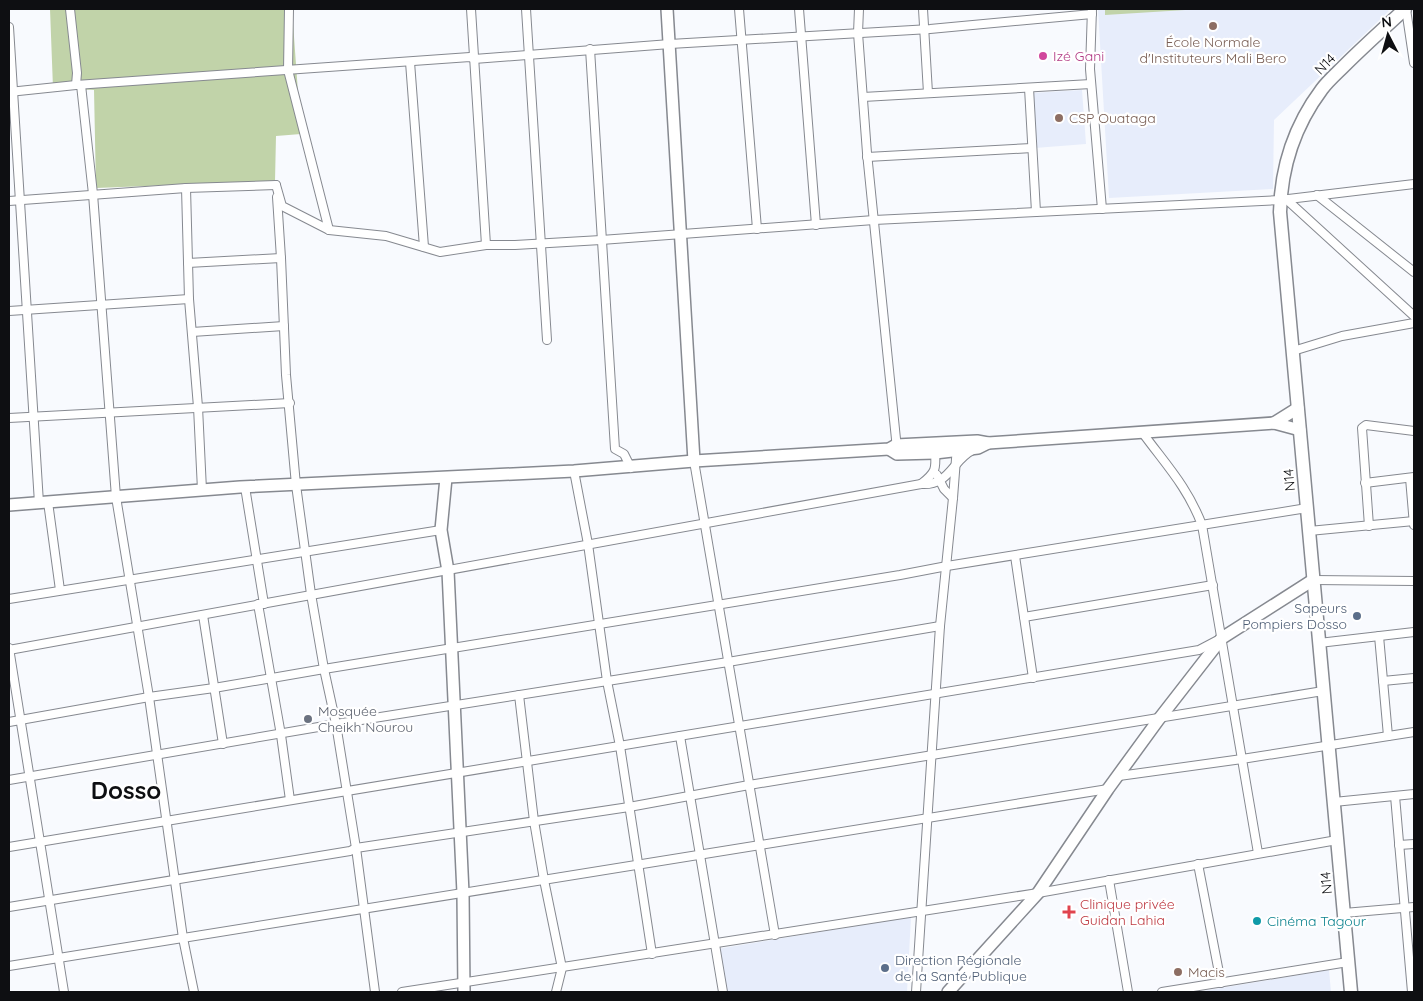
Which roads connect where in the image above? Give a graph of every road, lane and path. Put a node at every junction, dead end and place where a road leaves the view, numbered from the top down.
1 (70, 9) edge
2 (289, 9) edge
3 (471, 9) edge
4 (526, 9) edge
5 (668, 9) edge
6 (739, 9) edge
7 (800, 9) edge
8 (859, 9) edge
9 (923, 9) edge
10 (1406, 9) edge
11 (1092, 12) edge
12 (9, 27) edge
13 (924, 30) junction
14 (858, 33) junction
15 (802, 36) junction
16 (741, 40) junction
17 (670, 44) junction
18 (590, 49) junction
19 (529, 54) junction
20 (474, 59) junction
21 (410, 62) junction
22 (1414, 64) edge
23 (288, 70) junction
24 (1091, 84) junction
25 (78, 85) junction
26 (1029, 88) junction
27 (11, 92) edge
28 (928, 93) junction
29 (863, 97) junction
30 (1032, 148) junction
31 (867, 157) junction
32 (1414, 184) edge
33 (276, 185) junction
34 (186, 188) junction
35 (93, 194) junction
36 (1317, 195) junction
37 (1283, 200) junction
38 (9, 201) edge
39 (20, 201) junction
40 (1102, 209) junction
41 (1036, 212) junction
42 (874, 220) junction
43 (816, 225) junction
44 (756, 229) junction
45 (329, 230) junction
46 (681, 235) junction
47 (601, 240) junction
48 (541, 244) junction
49 (486, 245) junction
50 (424, 247) junction
51 (281, 258) junction
52 (188, 263) junction
53 (1414, 272) edge
54 (189, 299) junction
55 (102, 305) junction
56 (27, 310) junction
57 (9, 311) edge
58 (1414, 316) edge
59 (1414, 324) edge
60 (284, 326) junction
61 (192, 332) junction
62 (547, 340) dead end
63 (1293, 351) junction
64 (290, 402) junction
65 (198, 407) junction
66 (1298, 408) junction
67 (110, 413) junction
68 (34, 417) junction
69 (9, 418) edge
70 (1274, 423) junction
71 (1300, 430) junction
72 (1414, 431) edge
73 (1142, 432) junction
74 (957, 446) junction
75 (983, 446) junction
76 (935, 448) junction
77 (894, 449) junction
78 (694, 461) junction
79 (955, 467) junction
80 (631, 468) junction
81 (935, 470) junction
82 (574, 471) junction
83 (446, 478) junction
84 (1412, 478) edge
85 (1365, 483) junction
86 (921, 484) junction
87 (939, 484) junction
88 (296, 485) junction
89 (245, 487) junction
90 (202, 490) junction
91 (116, 497) junction
92 (954, 498) junction
93 (44, 502) junction
94 (9, 505) edge
95 (1307, 508) junction
96 (1414, 521) edge
97 (704, 523) junction
98 (1202, 525) junction
99 (1414, 525) edge
100 (1369, 526) junction
101 (440, 530) junction
102 (1309, 531) junction
103 (588, 544) junction
104 (305, 551) junction
105 (1014, 556) junction
106 (256, 559) junction
107 (946, 566) junction
108 (448, 571) junction
109 (130, 579) junction
110 (1313, 580) junction
111 (1414, 580) edge
112 (1213, 585) junction
113 (60, 590) junction
114 (311, 594) junction
115 (9, 599) edge
116 (261, 604) junction
117 (718, 605) junction
118 (203, 615) junction
119 (1024, 617) junction
120 (600, 624) junction
121 (940, 626) junction
122 (138, 627) junction
123 (1414, 632) edge
124 (1379, 636) junction
125 (1222, 638) junction
126 (1319, 643) junction
127 (9, 649) edge
128 (451, 649) junction
129 (728, 662) junction
130 (324, 669) junction
131 (1033, 678) junction
132 (1414, 678) edge
133 (271, 679) junction
134 (607, 681) junction
135 (1383, 681) junction
136 (214, 688) junction
137 (1324, 691) junction
138 (936, 694) junction
139 (519, 695) junction
140 (149, 697) junction
141 (454, 706) junction
142 (1233, 707) junction
143 (1159, 719) junction
144 (20, 720) junction
145 (9, 722) edge
146 (336, 724) junction
147 (739, 726) junction
148 (1414, 732) edge
149 (281, 735) junction
150 (680, 736) junction
151 (1388, 736) junction
152 (223, 744) junction
153 (1328, 745) junction
154 (620, 746) junction
155 (932, 755) junction
156 (157, 756) junction
157 (1242, 759) junction
158 (528, 761) junction
159 (458, 773) junction
160 (30, 776) junction
161 (1119, 776) junction
162 (9, 780) edge
163 (749, 785) junction
164 (1108, 789) junction
165 (346, 790) junction
166 (1414, 794) edge
167 (690, 795) junction
168 (1395, 796) junction
169 (290, 800) junction
170 (1334, 802) junction
171 (629, 807) junction
172 (928, 818) junction
173 (534, 821) junction
174 (166, 822) junction
175 (460, 832) junction
176 (1337, 840) junction
177 (40, 842) junction
178 (1414, 844) edge
179 (760, 845) junction
180 (1399, 845) junction
181 (9, 847) edge
182 (356, 848) junction
183 (1258, 853) junction
184 (700, 855) junction
185 (1198, 864) junction
186 (638, 865) junction
187 (175, 880) junction
188 (544, 880) junction
189 (1109, 880) junction
190 (463, 893) junction
191 (1038, 893) junction
192 (50, 900) junction
193 (9, 907) edge
194 (1414, 907) edge
195 (1405, 908) junction
196 (365, 909) junction
197 (921, 912) junction
198 (1344, 913) junction
199 (775, 935) junction
200 (183, 938) junction
201 (714, 944) junction
202 (652, 954) junction
203 (59, 958) junction
204 (1412, 959) edge
205 (1348, 962) junction
206 (9, 966) edge
207 (562, 968) junction
208 (1221, 983) junction
209 (464, 988) edge
210 (64, 992) edge
211 (194, 992) edge
212 (375, 992) edge
213 (402, 992) edge
214 (556, 992) edge
215 (722, 992) edge
216 (916, 992) edge
217 (948, 992) edge
218 (1128, 992) edge
219 (1162, 992) edge
220 (1351, 992) edge
221 (1412, 992) edge

1 - 25 street
2 - 23 street
3 - 20 street
4 - 19 street
5 - 17 street
6 - 16 street
7 - 15 street
8 - 14 street
9 - 13 street
10 - 22 street
10 - 37 main road, N14
11 - 13 street
11 - 24 street
12 - 27 street
13 - 14 street
13 - 28 street
14 - 15 street
14 - 29 street
15 - 16 street
15 - 43 street
16 - 17 street
16 - 44 street
17 - 18 street
17 - 46 street
18 - 19 street
18 - 47 street
19 - 20 street
19 - 48 street
20 - 21 street
20 - 49 street
21 - 23 street
21 - 50 street
23 - 25 street
23 - 45 street
24 - 26 street
24 - 40 street
25 - 27 street
25 - 35 street
26 - 28 street
26 - 30 street
27 - 39 street
28 - 29 street
29 - 31 street
30 - 31 street
30 - 41 street
31 - 42 street
32 - 36 street
33 - 34 street
33 - 45 street
33 - 51 street
34 - 35 street
34 - 52 street
35 - 39 street
35 - 55 street
36 - 37 street
36 - 53 street
37 - 40 street
37 - 58 street
37 - 63 main road, N14
38 - 39 street
39 - 56 street
40 - 41 street
41 - 42 street
42 - 43 street
42 - 77 street
43 - 44 street
44 - 46 street
45 - 50 street
46 - 47 street
46 - 78 street
47 - 48 street
47 - 80 street
48 - 49 street
48 - 62 street
49 - 50 street
51 - 52 street
51 - 60 street
52 - 54 street
54 - 55 street
54 - 61 street
55 - 56 street
55 - 67 street
56 - 57 street
56 - 68 street
59 - 63 street
60 - 61 street
60 - 64 street
61 - 65 street
63 - 66 main road, N14
64 - 65 street
64 - 88 street
65 - 67 street
65 - 90 street
66 - 70 street
66 - 71 main road, N14
67 - 68 street
67 - 91 street
68 - 69 street
68 - 93 street
70 - 71 street
70 - 73 street
71 - 95 main road, N14
72 - 85 street
73 - 75 street
73 - 98 street
74 - 75 street
74 - 76 street
74 - 79 street
75 - 79 street
76 - 77 street
76 - 81 street
77 - 78 street
78 - 80 street
78 - 97 street
79 - 87 street
79 - 92 street
80 - 82 street
81 - 86 street
81 - 87 street
82 - 83 street
82 - 103 street
83 - 88 street
83 - 101 street
84 - 85 street
84 - 96 street
85 - 100 street
86 - 87 street
86 - 97 street
87 - 92 street
88 - 89 street
88 - 104 street
89 - 90 street
89 - 106 street
90 - 91 street
91 - 93 street
91 - 109 street
92 - 107 street
93 - 94 street
93 - 113 street
95 - 98 street
95 - 102 main road, N14
96 - 99 street
96 - 100 street
97 - 103 street
97 - 117 street
98 - 105 street
98 - 112 street
100 - 102 street
101 - 104 street
101 - 108 street
102 - 110 main road, N14
103 - 108 street
103 - 120 street
104 - 106 street
104 - 114 street
105 - 107 street
105 - 119 street
106 - 109 street
106 - 116 street
107 - 117 street
107 - 121 street
108 - 114 street
108 - 128 street
109 - 113 street
109 - 122 street
110 - 111 street
110 - 125 street
110 - 126 main road, N14
112 - 119 street
112 - 125 street
113 - 115 street
114 - 116 street
114 - 130 street
116 - 118 street
116 - 133 street
117 - 120 street
117 - 129 street
118 - 122 street
118 - 136 street
119 - 131 street
120 - 128 street
120 - 134 street
121 - 129 street
121 - 138 street
122 - 127 street
122 - 140 street
123 - 124 street
124 - 126 street
124 - 135 street
125 - 131 street
125 - 142 street
125 - 143 street
126 - 137 main road, N14
127 - 144 street
128 - 130 street
128 - 141 street
129 - 134 street
129 - 147 street
130 - 133 street
130 - 146 street
131 - 138 street
132 - 135 street
133 - 136 street
133 - 149 street
134 - 139 street
134 - 154 street
135 - 151 street
136 - 140 street
136 - 152 street
137 - 142 street
137 - 153 main road, N14
138 - 147 street
138 - 155 street
139 - 141 street
139 - 158 street
140 - 144 street
140 - 156 street
141 - 146 street
141 - 159 street
142 - 143 street
142 - 157 street
143 - 155 street
143 - 161 street
144 - 145 street
144 - 160 street
146 - 149 street
146 - 165 street
147 - 150 street
147 - 163 street
148 - 151 street
149 - 152 street
149 - 169 street
150 - 154 street
150 - 167 street
151 - 153 street
152 - 156 street
153 - 157 street
153 - 170 main road, N14
154 - 158 street
154 - 171 street
155 - 163 street
155 - 172 street
156 - 160 street
156 - 174 street
157 - 161 street
157 - 183 street
158 - 159 street
158 - 173 street
159 - 165 street
159 - 175 street
160 - 162 street
160 - 177 street
161 - 164 street
163 - 167 street
163 - 179 street
164 - 172 street
164 - 191 street
165 - 169 street
165 - 182 street
166 - 168 street
167 - 171 street
167 - 184 street
168 - 170 street
168 - 180 street
169 - 174 street
170 - 176 main road, N14
171 - 173 street
171 - 186 street
172 - 179 street
172 - 197 street
173 - 175 street
173 - 188 street
174 - 177 street
174 - 187 street
175 - 182 street
175 - 190 street
176 - 183 street
176 - 198 main road, N14
177 - 181 street
177 - 192 street
178 - 180 street
179 - 184 street
179 - 199 street
180 - 195 street
182 - 187 street
182 - 196 street
183 - 185 street
184 - 186 street
184 - 201 street
185 - 189 street
185 - 208 street
186 - 188 street
186 - 202 street
187 - 192 street
187 - 200 street
188 - 190 street
188 - 207 street
189 - 191 street
189 - 218 street
190 - 196 street
190 - 209 street
191 - 197 street
191 - 217 street
192 - 193 street
192 - 203 street
194 - 195 street
195 - 198 street
195 - 204 street
196 - 200 street
196 - 212 street
197 - 199 street
197 - 216 street
198 - 205 main road, N14
199 - 201 street
200 - 203 street
200 - 211 street
201 - 202 street
201 - 215 street
202 - 207 street
203 - 206 street
203 - 210 street
204 - 221 street
205 - 208 street
205 - 220 main road, N14
207 - 209 street
207 - 214 street
208 - 219 street
209 - 213 street

